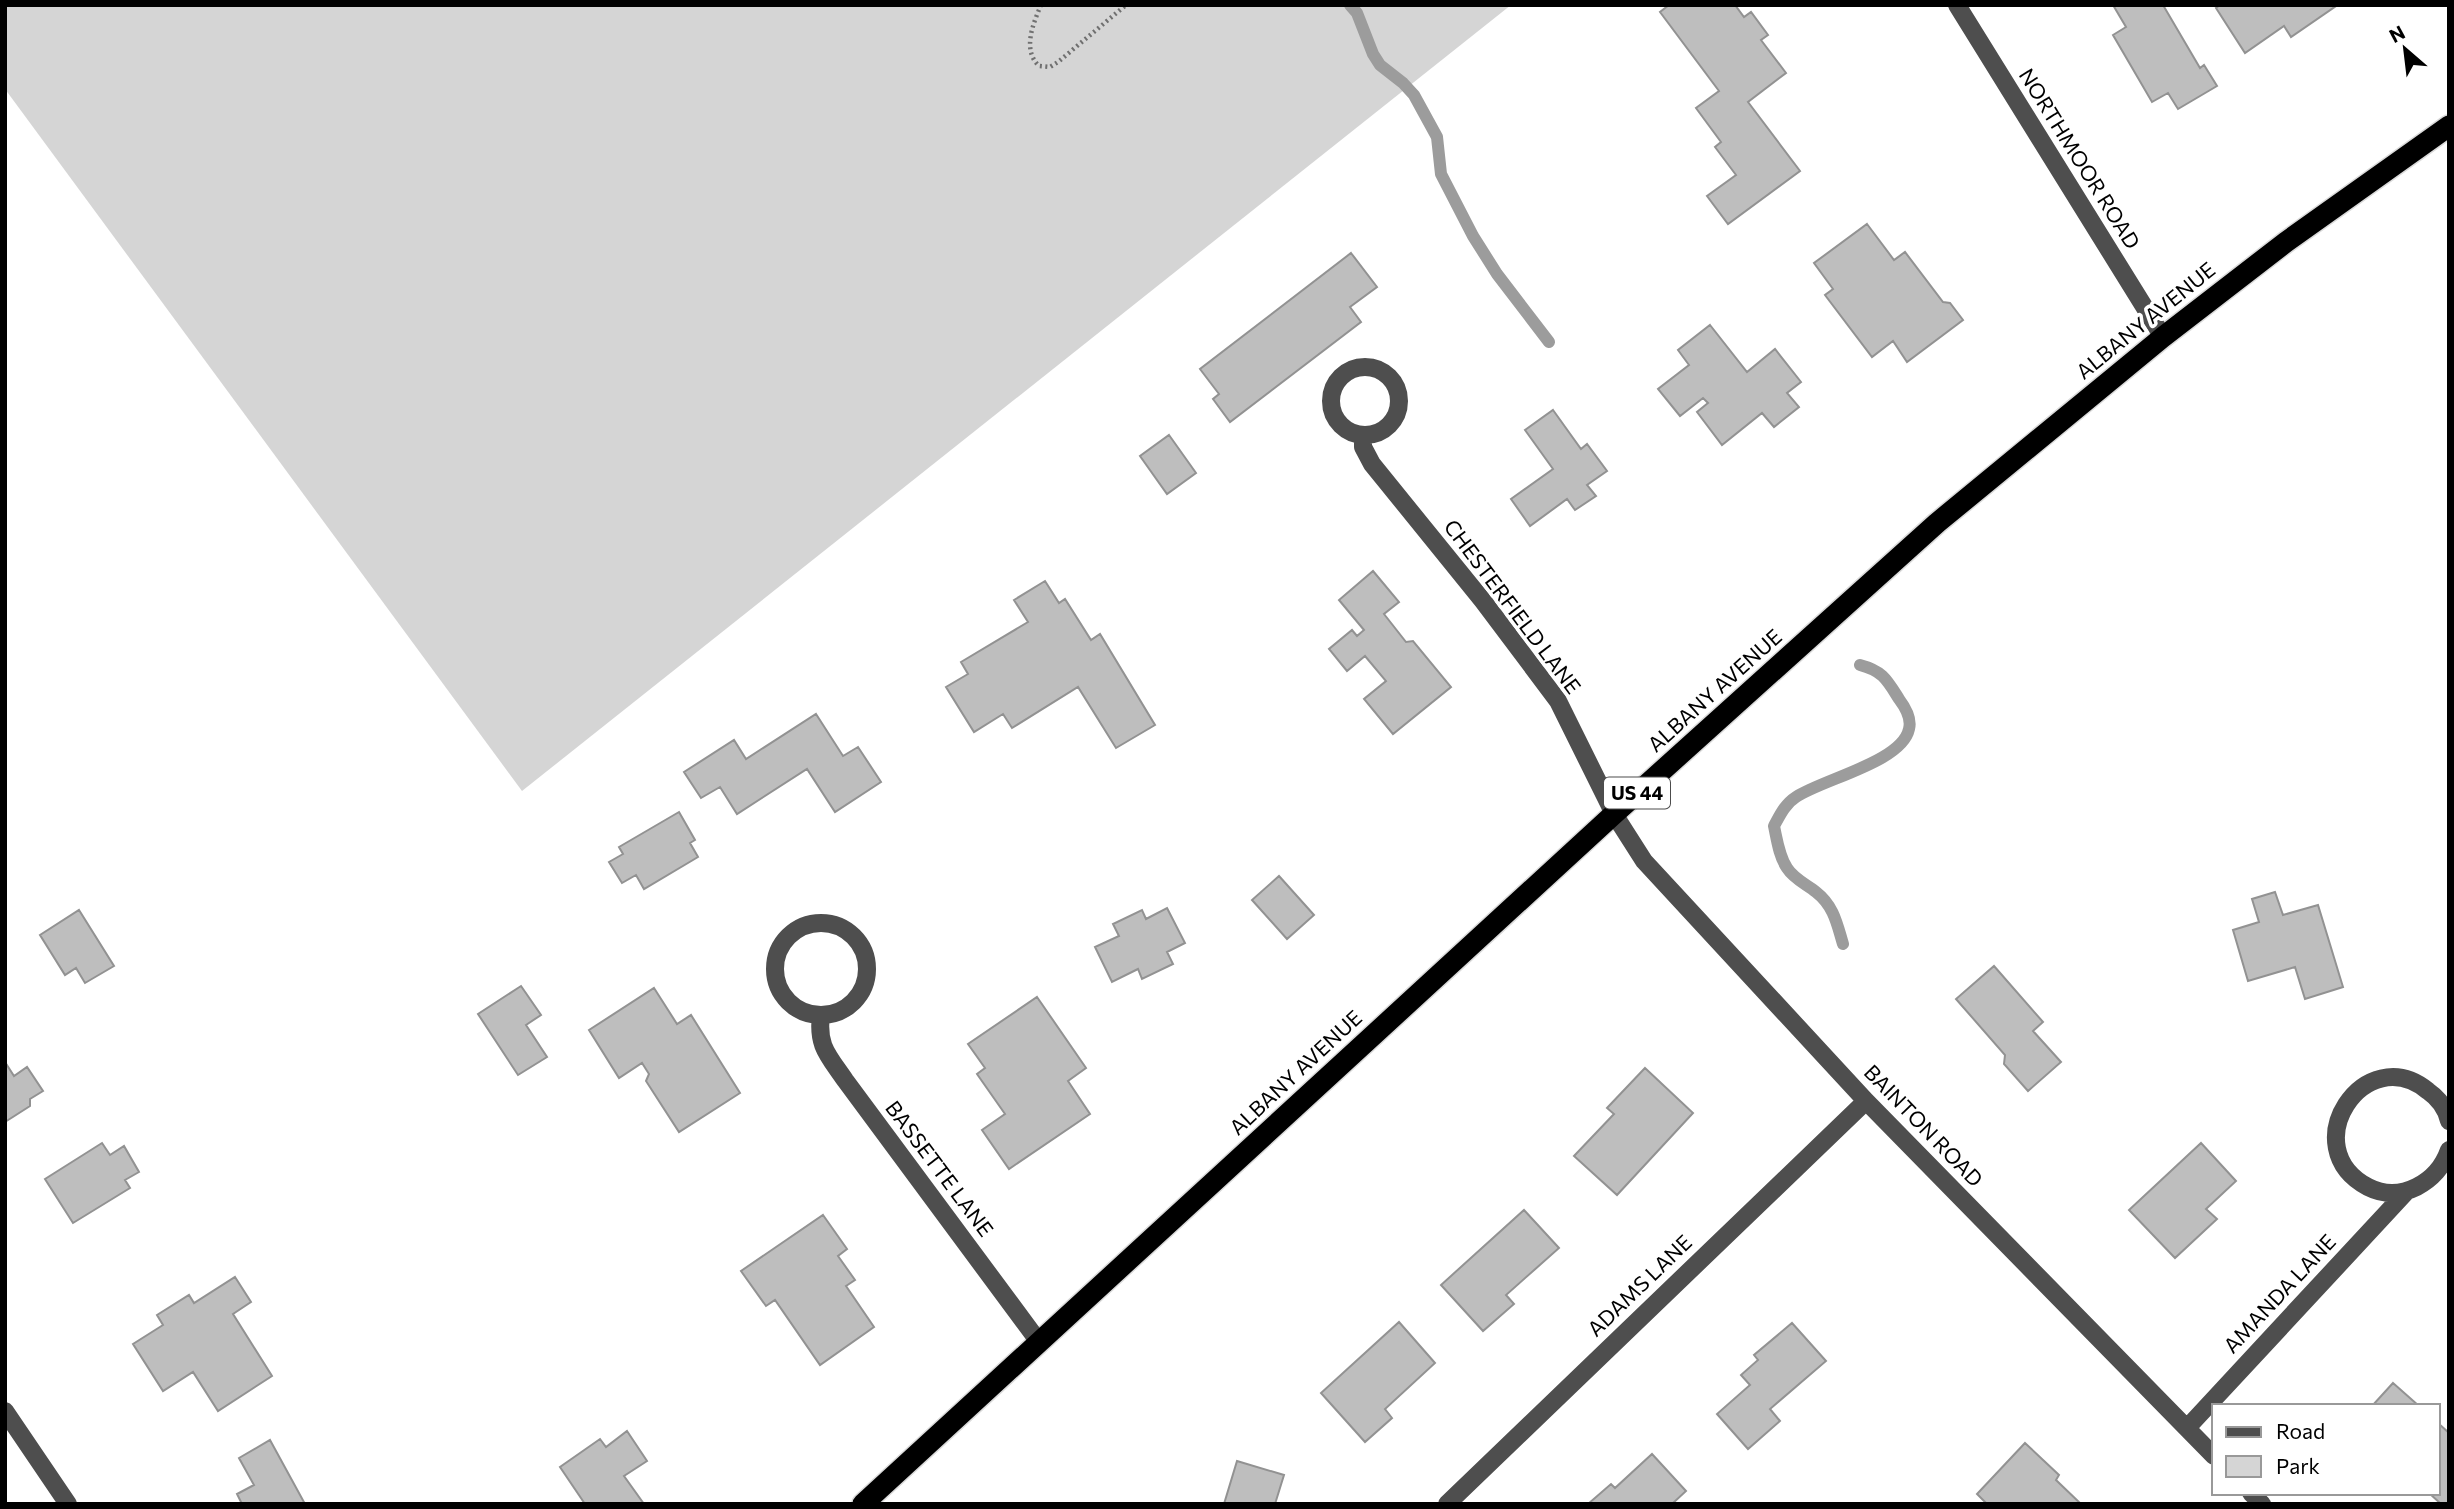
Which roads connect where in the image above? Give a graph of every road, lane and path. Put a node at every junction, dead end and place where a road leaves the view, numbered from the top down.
1 (1041, 5) edge
2 (1126, 5) edge
3 (1956, 5) edge
4 (2449, 126) edge
5 (2163, 337) junction
6 (1363, 435) dead end
7 (1614, 814) junction
8 (821, 1015) junction
9 (1866, 1101) junction
10 (2449, 1121) edge
11 (2449, 1150) edge
12 (2407, 1191) junction
13 (1040, 1342) junction
14 (5, 1411) edge
15 (2187, 1428) junction
16 (2212, 1454) edge
17 (68, 1504) edge
18 (863, 1504) edge
19 (1447, 1504) edge

1 - 2 path
3 - 5 street, NORTHMOOR ROAD
4 - 5 highway, ALBANY AVENUE / US 44
5 - 7 highway, ALBANY AVENUE / US 44
6 - 7 street, CHESTERFIELD LANE
7 - 9 street, BAINTON ROAD
7 - 13 highway, ALBANY AVENUE / US 44
8 - 8 street
8 - 13 street, BASSETTE LANE
9 - 15 street, BAINTON ROAD
9 - 19 street, ADAMS LANE
10 - 12 street
11 - 12 street, AMANDA LANE
12 - 15 street, AMANDA LANE
13 - 18 highway, ALBANY AVENUE / US 44
14 - 17 street
15 - 16 street, BAINTON ROAD

